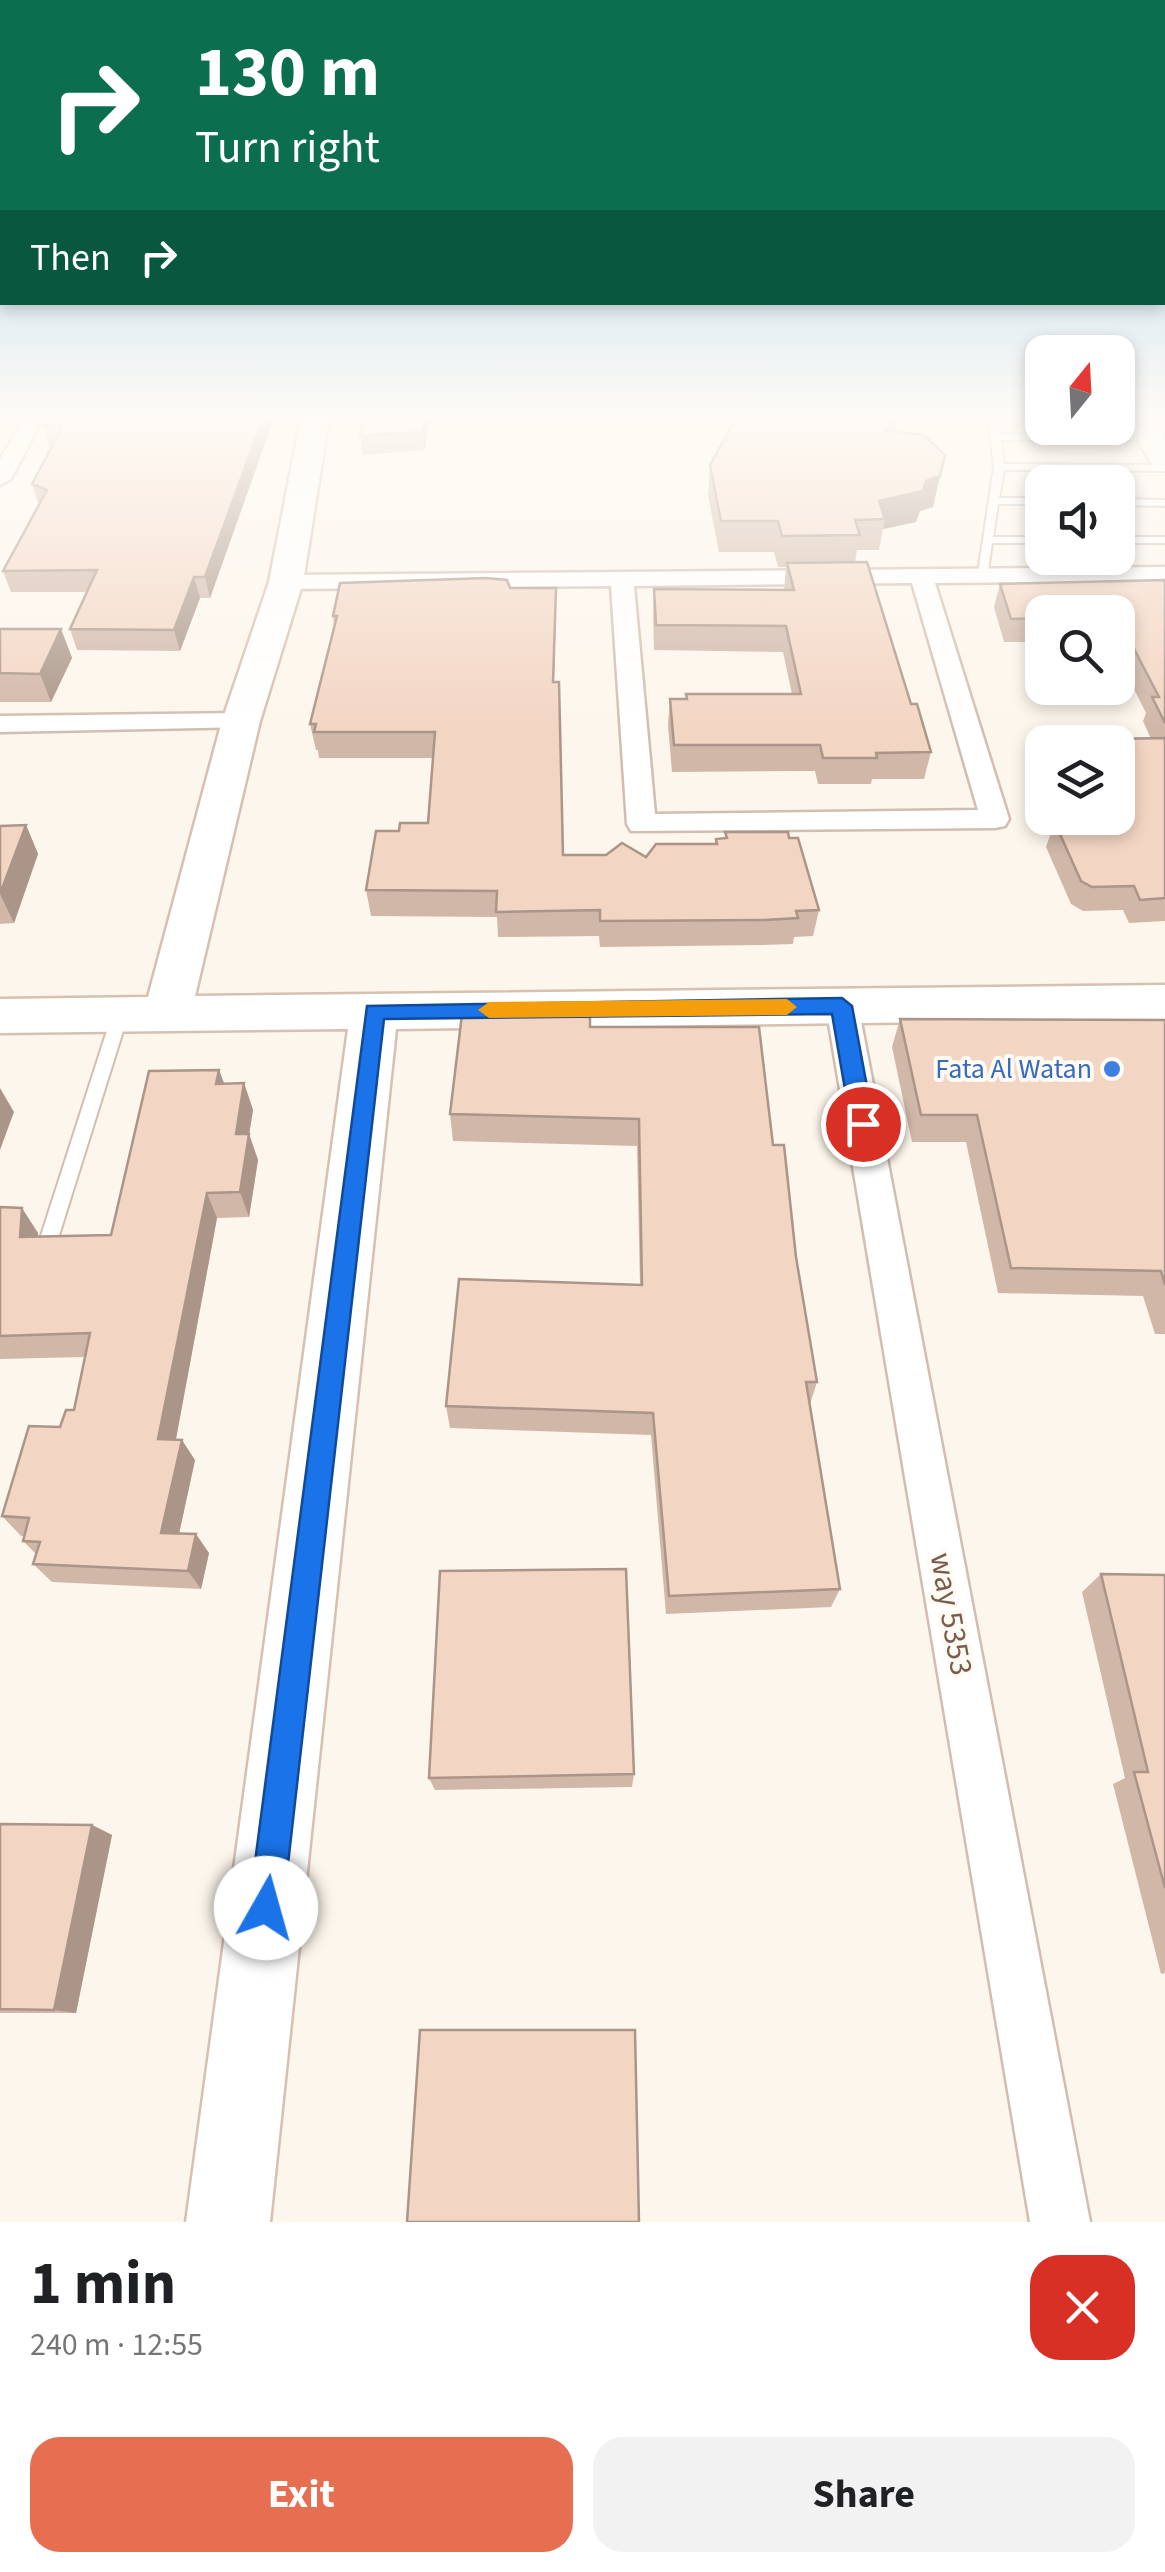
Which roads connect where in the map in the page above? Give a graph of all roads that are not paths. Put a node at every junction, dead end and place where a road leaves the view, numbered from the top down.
1 (297, 522) edge
2 (990, 522) edge
3 (987, 540) junction
4 (1025, 540) edge
5 (1135, 540) edge
6 (1165, 540) edge
7 (1165, 574) edge
8 (922, 578) junction
9 (982, 578) junction
10 (622, 580) junction
11 (286, 582) junction
12 (241, 721) junction
13 (0, 724) edge
14 (1165, 1002) edge
15 (842, 1006) junction
16 (374, 1012) junction
17 (120, 1014) junction
18 (167, 1014) junction
19 (0, 1016) edge
20 (47, 1245) edge
21 (228, 2222) edge
22 (1060, 2222) edge

1 - 11 street
2 - 3 lane
3 - 4 lane
3 - 9 lane
5 - 6 lane
7 - 9 street
8 - 9 street
8 - 10 street
8 - 10 street
10 - 11 street
11 - 12 street
12 - 13 street
12 - 18 street
14 - 15 street
15 - 16 street
15 - 22 street, way 5353
16 - 18 street
16 - 21 street
17 - 18 street
17 - 19 street
17 - 20 lane

